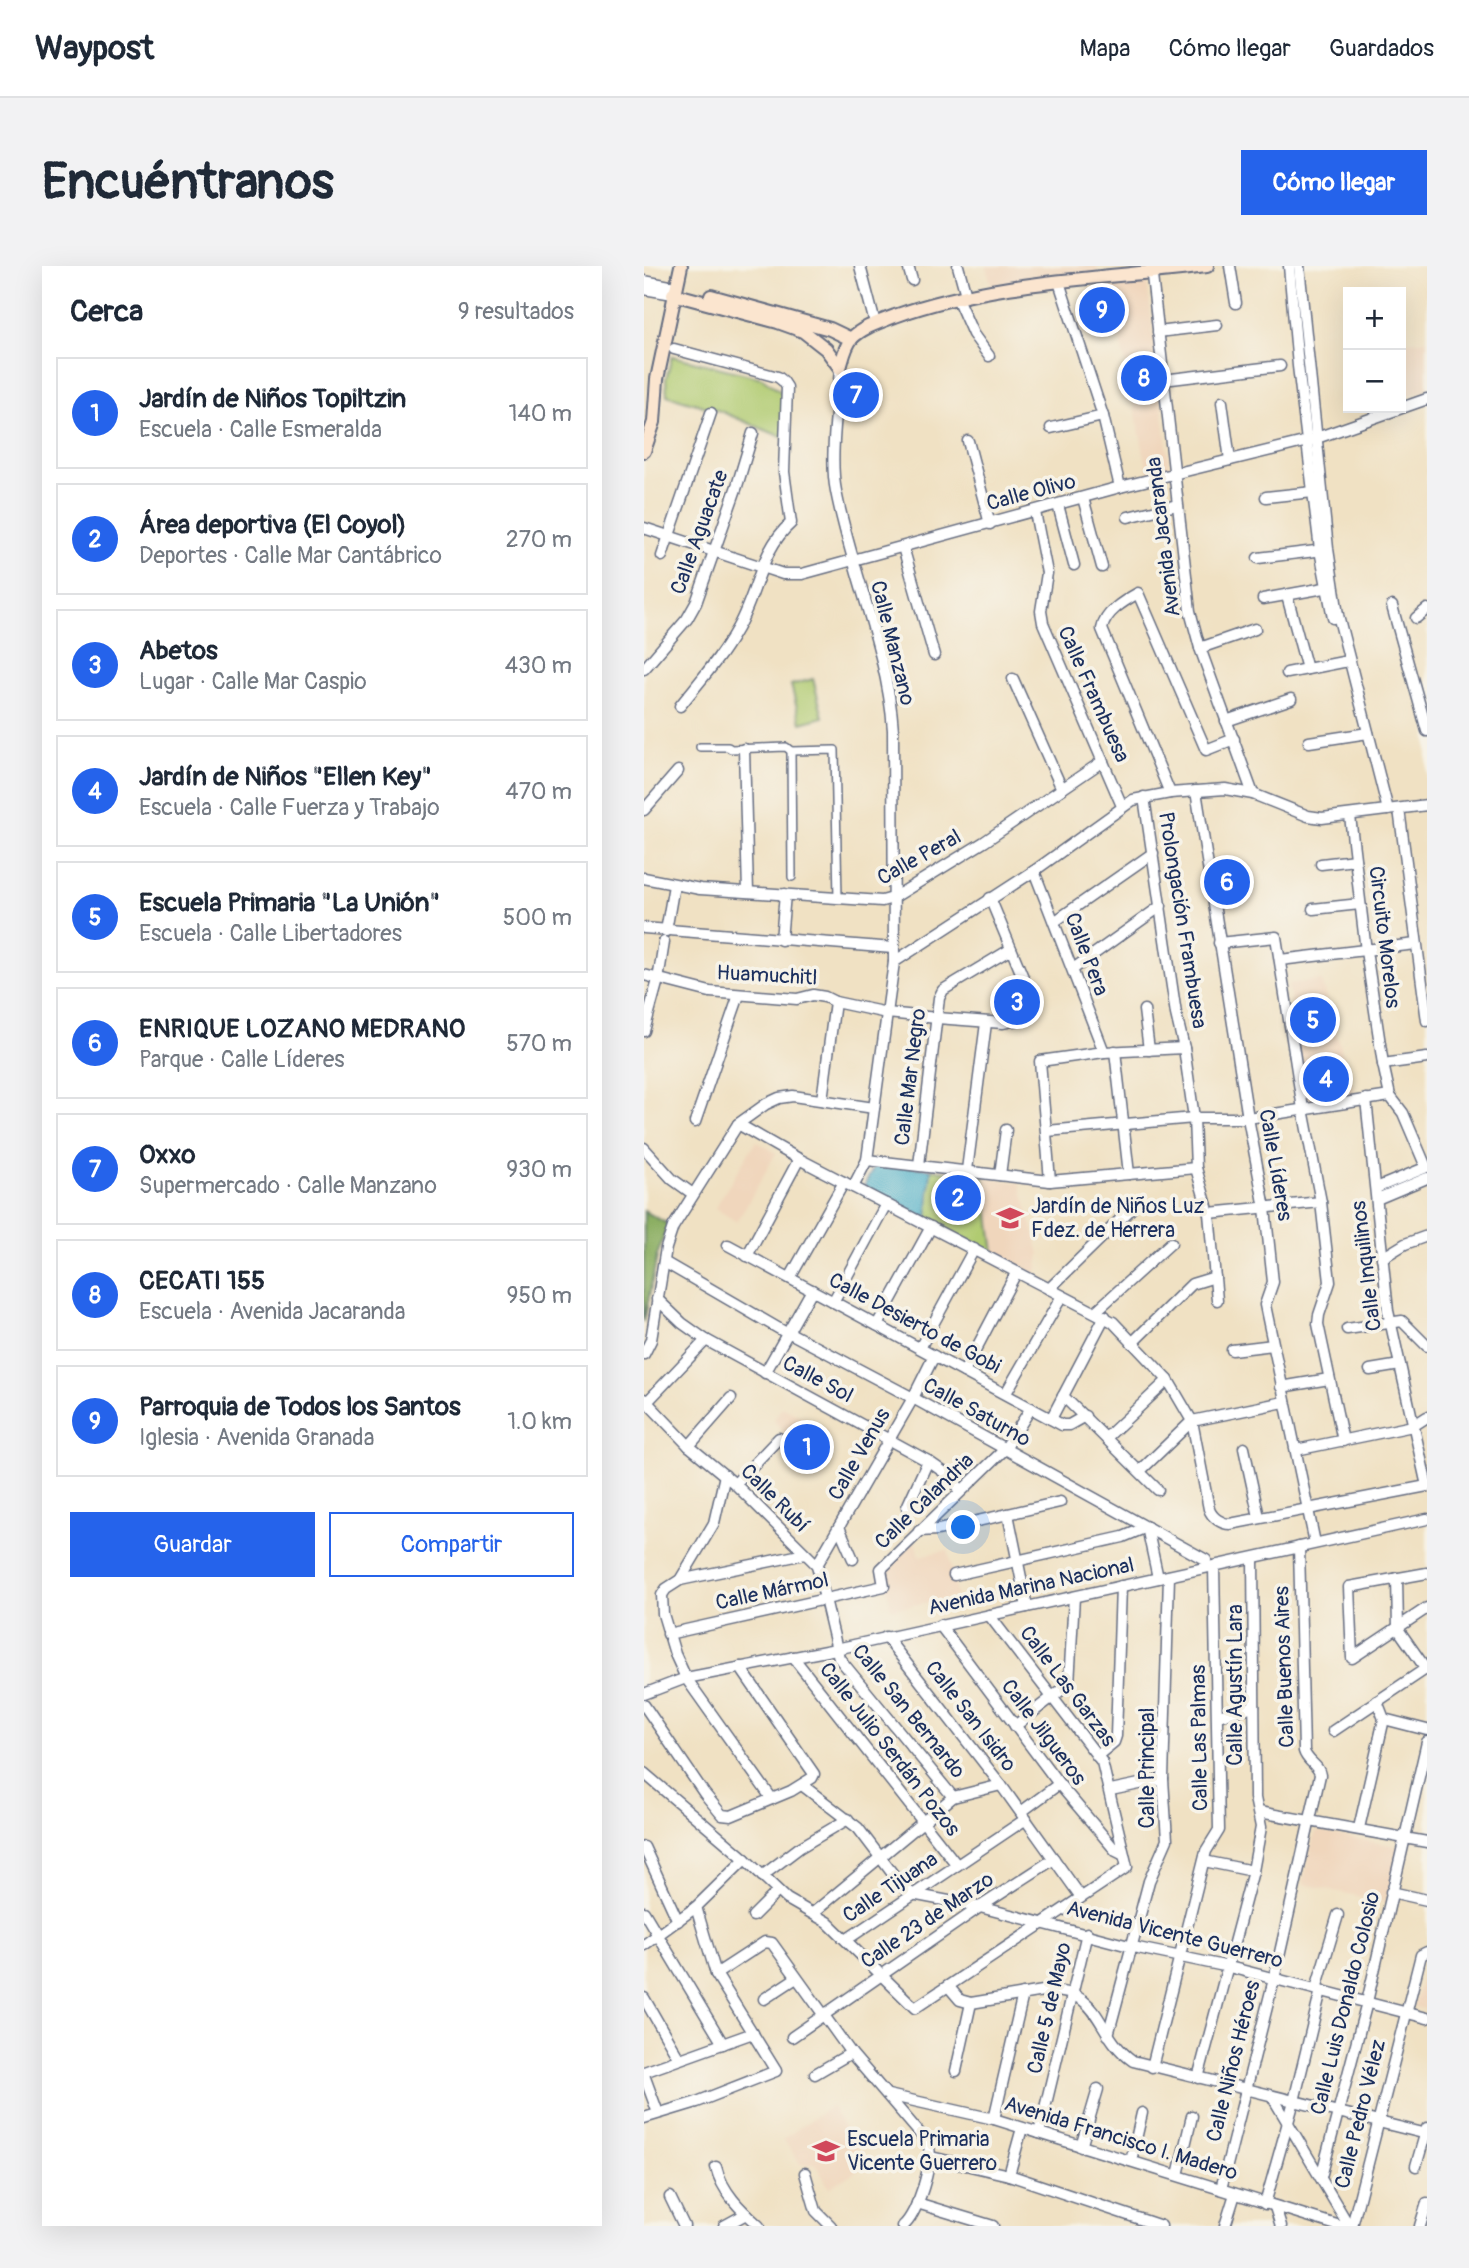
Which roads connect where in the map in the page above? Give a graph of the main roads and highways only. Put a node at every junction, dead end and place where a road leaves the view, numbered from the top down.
1 (681, 266) edge
2 (1207, 266) edge
3 (1152, 269) edge
4 (674, 291) junction
5 (737, 306) junction
6 (851, 339) junction
7 (650, 407) edge
8 (644, 451) edge

1 - 4 main road
2 - 3 main road
3 - 6 main road
4 - 5 main road
4 - 7 main road
5 - 6 main road
5 - 6 main road, Calle Manzano
7 - 8 main road

